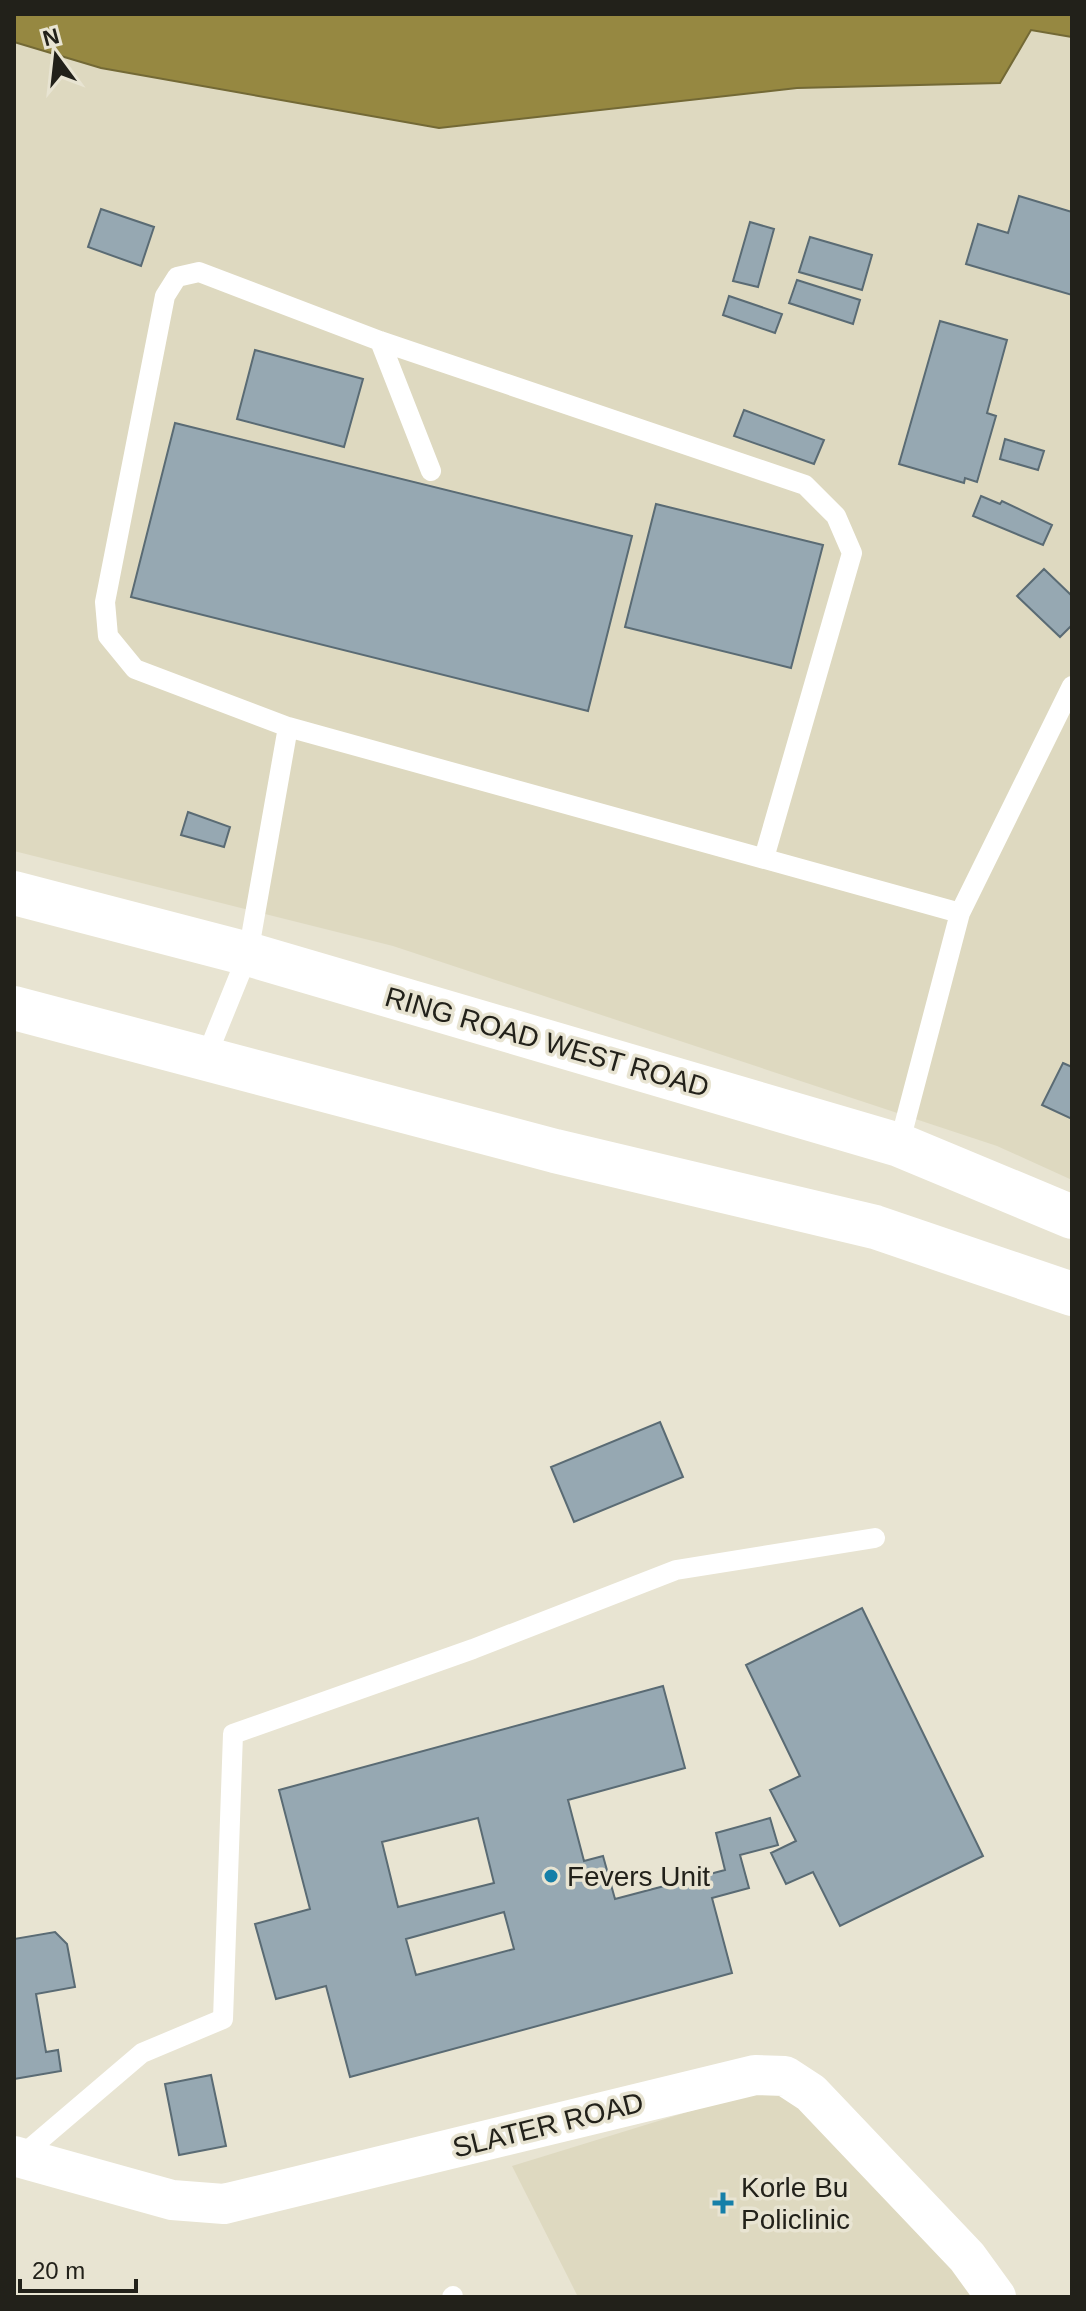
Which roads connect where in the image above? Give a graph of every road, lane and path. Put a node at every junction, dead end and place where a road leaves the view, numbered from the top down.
1 (380, 341) junction
2 (431, 471) dead end
3 (1072, 686) edge
4 (288, 727) junction
5 (764, 858) junction
6 (14, 893) edge
7 (960, 913) junction
8 (248, 954) junction
9 (14, 1008) edge
10 (205, 1060) junction
11 (899, 1145) junction
12 (1072, 1217) edge
13 (1072, 1294) edge
14 (875, 1538) dead end
15 (17, 2157) edge
16 (996, 2297) edge

1 - 2 lane
1 - 4 lane
1 - 5 lane
3 - 7 lane
4 - 5 lane
4 - 8 lane
5 - 7 lane
6 - 8 main road, RING ROAD WEST ROAD
7 - 11 lane
8 - 10 lane
8 - 11 main road, RING ROAD WEST ROAD
9 - 10 main road
10 - 13 main road
11 - 12 main road, RING ROAD WEST ROAD
14 - 15 lane
15 - 16 street, SLATER ROAD

